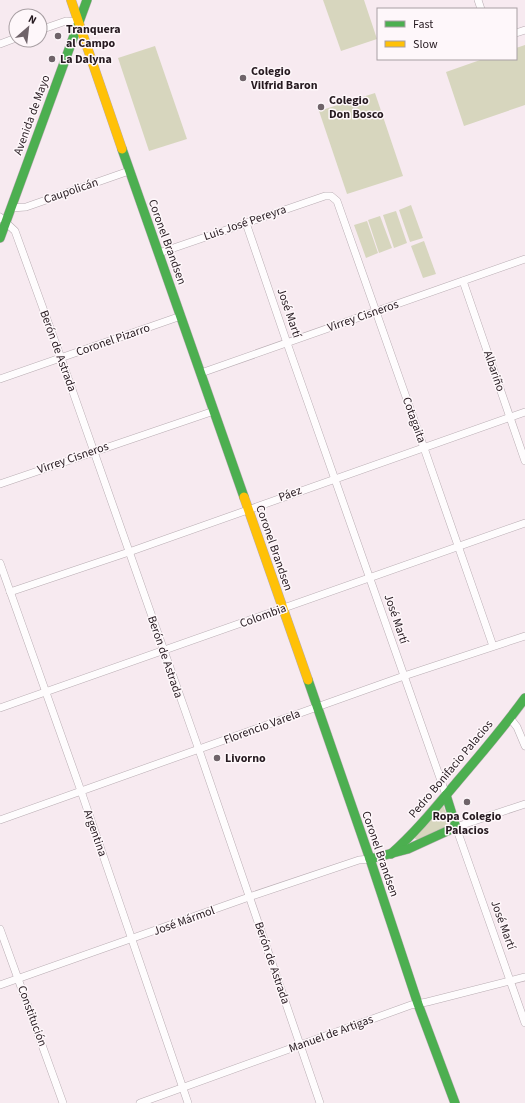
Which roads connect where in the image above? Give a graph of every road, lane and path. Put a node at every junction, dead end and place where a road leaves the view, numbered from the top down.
1 (71, 0) edge
2 (87, 0) edge
3 (79, 22) junction
4 (48, 27) edge
5 (129, 171) junction
6 (332, 196) joint
7 (11, 208) junction
8 (3, 220) edge
9 (246, 223) junction
10 (0, 238) edge
11 (160, 253) junction
12 (525, 259) edge
13 (463, 281) junction
14 (375, 312) junction
15 (181, 316) junction
16 (287, 343) junction
17 (61, 358) junction
18 (201, 373) junction
19 (0, 379) edge
20 (214, 411) junction
21 (525, 412) edge
22 (510, 417) junction
23 (424, 448) junction
24 (93, 451) junction
25 (525, 461) edge
26 (335, 478) junction
27 (0, 484) edge
28 (248, 509) junction
29 (525, 523) edge
30 (458, 547) junction
31 (129, 552) junction
32 (0, 563) edge
33 (2, 576) edge
34 (369, 578) junction
35 (10, 592) junction
36 (283, 609) junction
37 (525, 636) edge
38 (493, 646) junction
39 (163, 652) junction
40 (404, 676) junction
41 (46, 692) junction
42 (525, 698) edge
43 (317, 707) junction
44 (0, 708) edge
45 (510, 718) junction
46 (525, 746) edge
47 (199, 750) junction
48 (81, 791) junction
49 (446, 795) junction
50 (525, 804) edge
51 (0, 820) edge
52 (456, 827) junction
53 (391, 854) junction
54 (370, 859) junction
55 (249, 897) junction
56 (0, 929) edge
57 (132, 939) junction
58 (525, 977) edge
59 (18, 979) junction
60 (510, 981) junction
61 (0, 985) edge
62 (418, 1004) junction
63 (525, 1023) edge
64 (300, 1045) junction
65 (183, 1088) junction
66 (63, 1103) edge
67 (140, 1103) edge
68 (188, 1103) edge
69 (320, 1103) edge
70 (455, 1103) edge

1 - 3 street, Coronel Brandsen
2 - 3 street, Avenida de Mayo
3 - 4 street
3 - 5 street, Coronel Brandsen
3 - 7 street, Avenida de Mayo
5 - 7 street, Caupolicán
5 - 11 street, Coronel Brandsen
6 - 9 street, Luis José Pereyra
6 - 14 street, Cotagaita
7 - 8 street, Avenida de Mayo
8 - 10 street, Avenida de Mayo
8 - 17 street, Berón de Astrada
9 - 11 street, Luis José Pereyra
9 - 16 street, José Martí
11 - 15 street, Coronel Brandsen
12 - 13 street, Virrey Cisneros
13 - 14 street, Virrey Cisneros
13 - 22 street, Albariño
14 - 16 street, Virrey Cisneros
14 - 23 street, Cotagaita
15 - 17 street, Coronel Pizarro
15 - 18 street, Coronel Brandsen
16 - 18 street, Virrey Cisneros
16 - 26 street, José Martí
17 - 19 street, Coronel Pizarro
17 - 24 street, Berón de Astrada
18 - 20 street, Coronel Brandsen
20 - 24 street, Virrey Cisneros
20 - 28 street, Coronel Brandsen
21 - 22 street, Páez
22 - 23 street, Páez
22 - 25 street, Albariño
23 - 26 street, Páez
23 - 30 street, Cotagaita
24 - 27 street, Virrey Cisneros
24 - 31 street, Berón de Astrada
26 - 28 street, Páez
26 - 34 street, José Martí
28 - 31 street, Páez
28 - 36 street, Coronel Brandsen
29 - 30 street, Colombia
30 - 34 street, Colombia
30 - 38 street, Cotagaita
31 - 35 street, Páez
31 - 39 street, Berón de Astrada
32 - 33 street, Argentina
33 - 35 street, Argentina
34 - 36 street, Colombia
34 - 40 street, José Martí
35 - 41 street, Argentina
36 - 39 street, Colombia
36 - 43 street, Coronel Brandsen
37 - 38 street, Florencio Varela
38 - 40 street, Florencio Varela
39 - 41 street, Colombia
39 - 47 street, Berón de Astrada
40 - 43 street, Florencio Varela
40 - 49 street, José Martí
41 - 44 street, Colombia
41 - 48 street, Argentina
42 - 45 street, Pedro Bonifacio Palacios
43 - 47 street, Florencio Varela
43 - 54 street, Coronel Brandsen
45 - 46 street
45 - 49 street, Pedro Bonifacio Palacios
47 - 48 street, Florencio Varela
47 - 55 street, Berón de Astrada
48 - 51 street, Florencio Varela
48 - 57 street, Argentina
49 - 52 street, José Martí
49 - 53 street, Pedro Bonifacio Palacios
50 - 52 street
52 - 53 street, Pedro Bonifacio Palacios
52 - 60 street, José Martí
53 - 54 street, Pedro Bonifacio Palacios
54 - 55 street, José Mármol
54 - 62 street, Coronel Brandsen
55 - 57 street, José Mármol
55 - 64 street, Berón de Astrada
56 - 59 street, Constitución
57 - 59 street, José Mármol
57 - 65 street, Argentina
58 - 60 street, Manuel de Artigas
59 - 61 street, José Mármol
59 - 66 street, Constitución
60 - 62 street, Manuel de Artigas
60 - 63 street, José Martí
62 - 64 street, Manuel de Artigas
62 - 70 street, Coronel Brandsen
64 - 65 street, Manuel de Artigas
64 - 69 street, Berón de Astrada
65 - 67 street, Manuel de Artigas
65 - 68 street, Argentina

